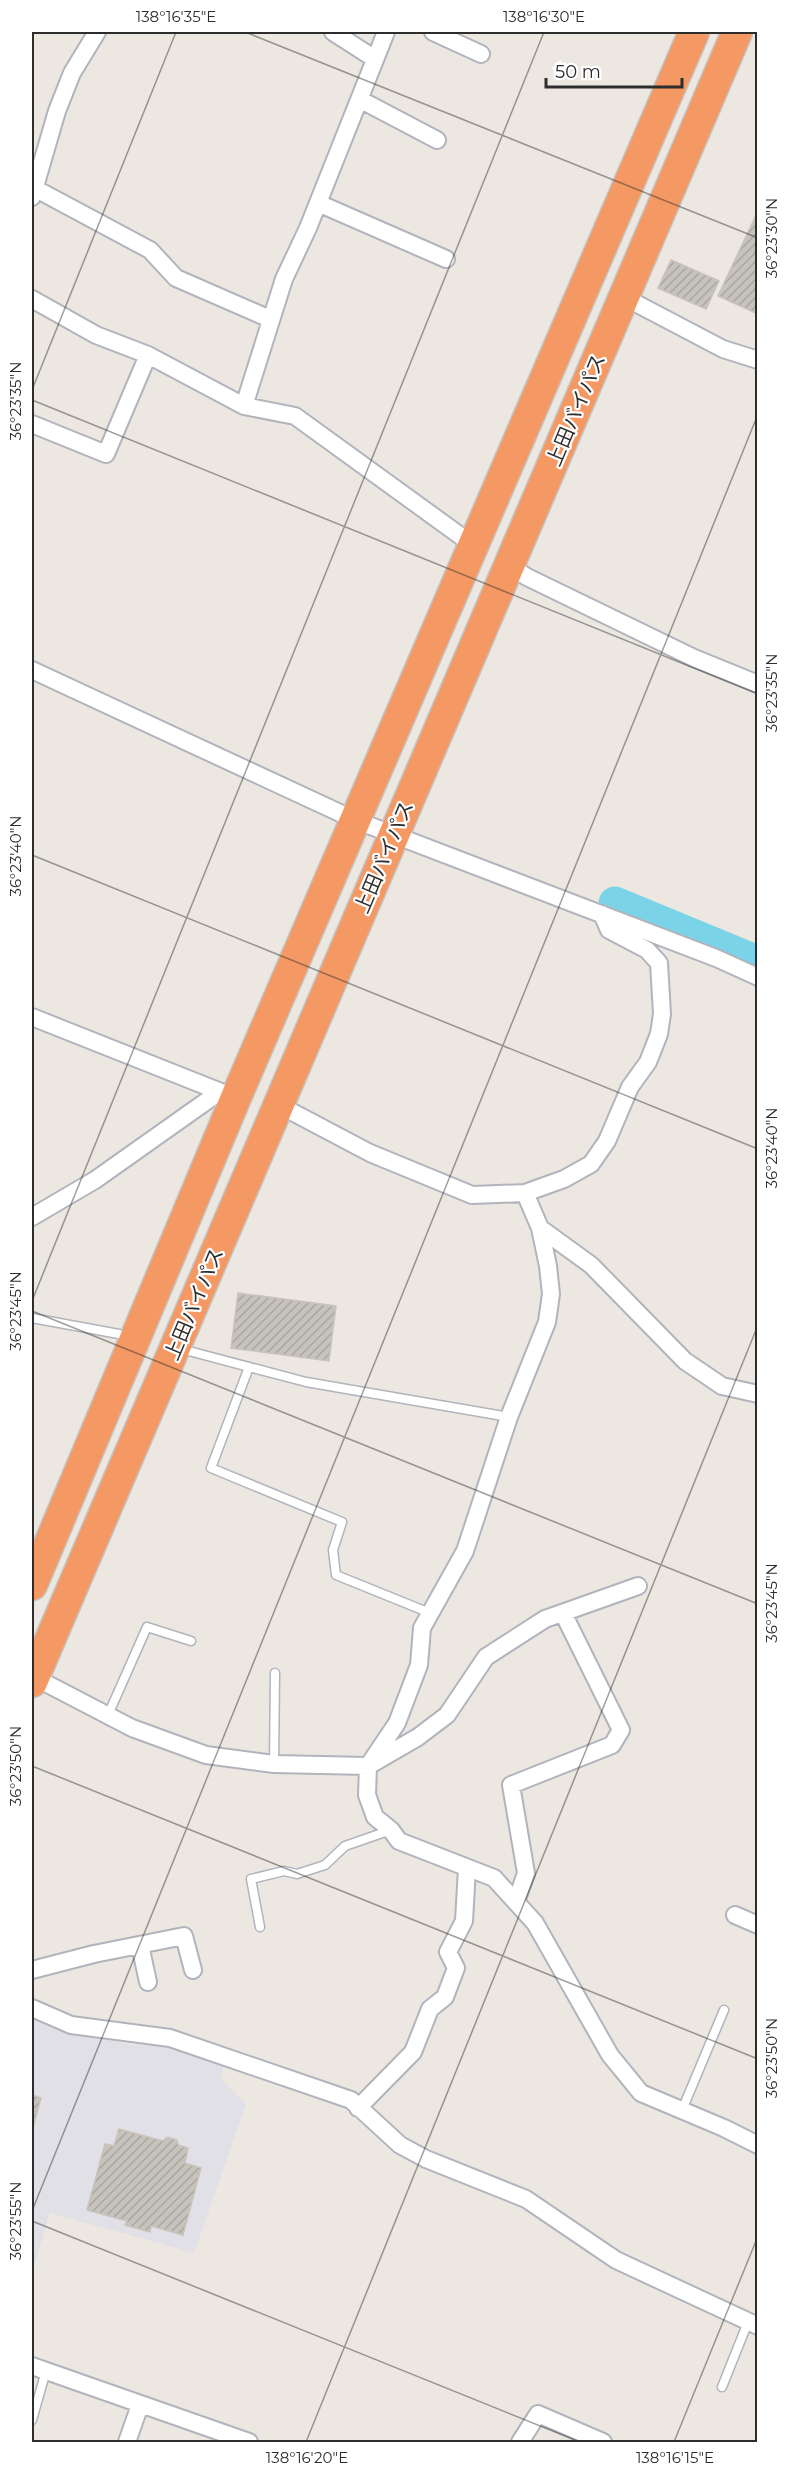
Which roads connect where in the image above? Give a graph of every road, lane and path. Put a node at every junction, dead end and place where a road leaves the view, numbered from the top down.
1 (97, 32) edge
2 (333, 32) edge
3 (386, 32) edge
4 (433, 32) edge
5 (694, 32) edge
6 (737, 32) edge
7 (481, 54) dead end
8 (375, 59) junction
9 (361, 99) junction
10 (438, 140) dead end
11 (34, 193) edge
12 (318, 202) junction
13 (446, 259) dead end
14 (624, 297) junction
15 (32, 299) edge
16 (270, 319) junction
17 (147, 355) junction
18 (758, 360) edge
19 (244, 406) junction
20 (32, 424) edge
21 (472, 545) junction
22 (510, 566) junction
23 (32, 670) edge
24 (758, 684) edge
25 (355, 820) junction
26 (393, 836) junction
27 (602, 914) junction
28 (758, 977) edge
29 (32, 1017) edge
30 (227, 1094) junction
31 (279, 1105) junction
32 (525, 1193) junction
33 (32, 1217) edge
34 (540, 1228) junction
35 (32, 1318) edge
36 (119, 1334) dead end
37 (185, 1350) dead end
38 (249, 1367) junction
39 (758, 1394) edge
40 (509, 1417) junction
41 (32, 1585) edge
42 (638, 1586) dead end
43 (430, 1613) junction
44 (563, 1613) junction
45 (191, 1641) dead end
46 (275, 1672) dead end
47 (33, 1680) edge
48 (108, 1715) junction
49 (274, 1764) junction
50 (368, 1766) junction
51 (391, 1830) junction
52 (467, 1868) junction
53 (516, 1902) junction
54 (735, 1914) dead end
55 (758, 1925) edge
56 (260, 1927) dead end
57 (140, 1945) junction
58 (32, 1970) edge
59 (193, 1970) dead end
60 (148, 1982) dead end
61 (32, 2008) edge
62 (724, 2010) dead end
63 (358, 2108) junction
64 (682, 2110) junction
65 (758, 2145) edge
66 (753, 2324) edge
67 (39, 2369) edge
68 (722, 2387) dead end
69 (140, 2405) junction
70 (32, 2420) edge
71 (128, 2442) edge
72 (249, 2442) edge
73 (520, 2442) edge
74 (603, 2442) edge

1 - 11 street
2 - 8 street
3 - 8 street
4 - 7 street
5 - 21 highway, 上田バイパス
6 - 14 highway, 上田バイパス
8 - 9 street
9 - 10 street
9 - 12 street
11 - 16 street
12 - 13 street
12 - 16 street
14 - 18 street
14 - 22 highway, 上田バイパス
15 - 17 street
16 - 19 street
17 - 19 street
17 - 20 street
19 - 21 street
21 - 25 highway, 上田バイパス
22 - 24 street
22 - 26 highway, 上田バイパス
23 - 25 street
25 - 26 street
25 - 30 highway, 上田バイパス
26 - 27 street
26 - 31 highway, 上田バイパス
27 - 28 street
27 - 32 street
29 - 30 street
30 - 33 street
30 - 41 highway, 上田バイパス
31 - 32 street
31 - 47 highway, 上田バイパス
32 - 34 street
34 - 39 street
34 - 40 street
35 - 36 lane
37 - 38 lane
38 - 40 lane
38 - 43 lane
40 - 43 street
42 - 44 street
43 - 50 street
44 - 50 street
44 - 53 street
45 - 48 lane
46 - 49 lane
47 - 48 street
48 - 49 street
49 - 50 street
50 - 51 street
51 - 52 street
51 - 56 lane
52 - 53 street
52 - 63 street
53 - 64 street
54 - 55 street
57 - 58 street
57 - 59 street
57 - 60 street
61 - 63 street
62 - 64 lane
63 - 66 street
64 - 65 street
66 - 68 lane
67 - 69 street
67 - 70 lane
69 - 71 street
69 - 72 street
73 - 74 street

